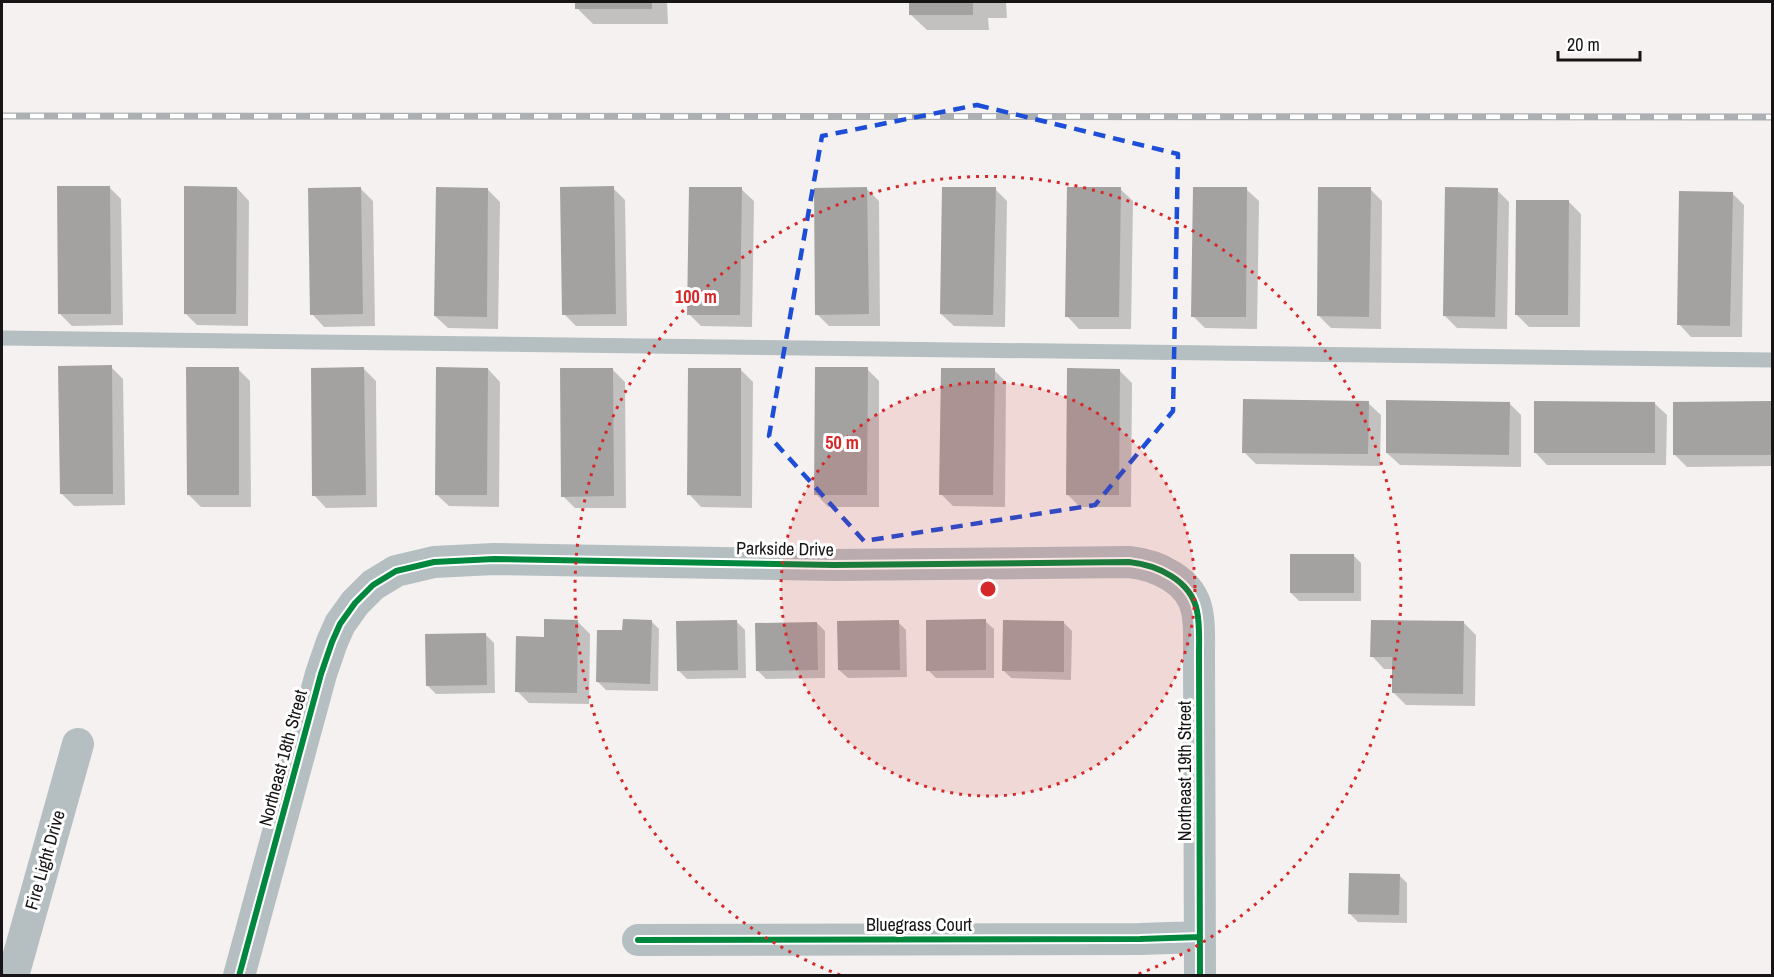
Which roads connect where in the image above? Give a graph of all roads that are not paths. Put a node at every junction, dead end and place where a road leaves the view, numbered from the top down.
1 (2, 338) edge
2 (1773, 360) edge
3 (396, 571) joint
4 (1172, 576) joint
5 (78, 744) dead end
6 (1200, 937) junction
7 (638, 940) dead end
8 (13, 975) edge
9 (239, 975) edge
10 (1200, 975) edge

1 - 2 lane
3 - 4 street, Parkside Drive
3 - 9 street, Northeast 18th Street
4 - 6 street, Northeast 19th Street
5 - 8 street, Fire Light Drive
6 - 7 street, Bluegrass Court
6 - 10 street, Northeast 19th Street

